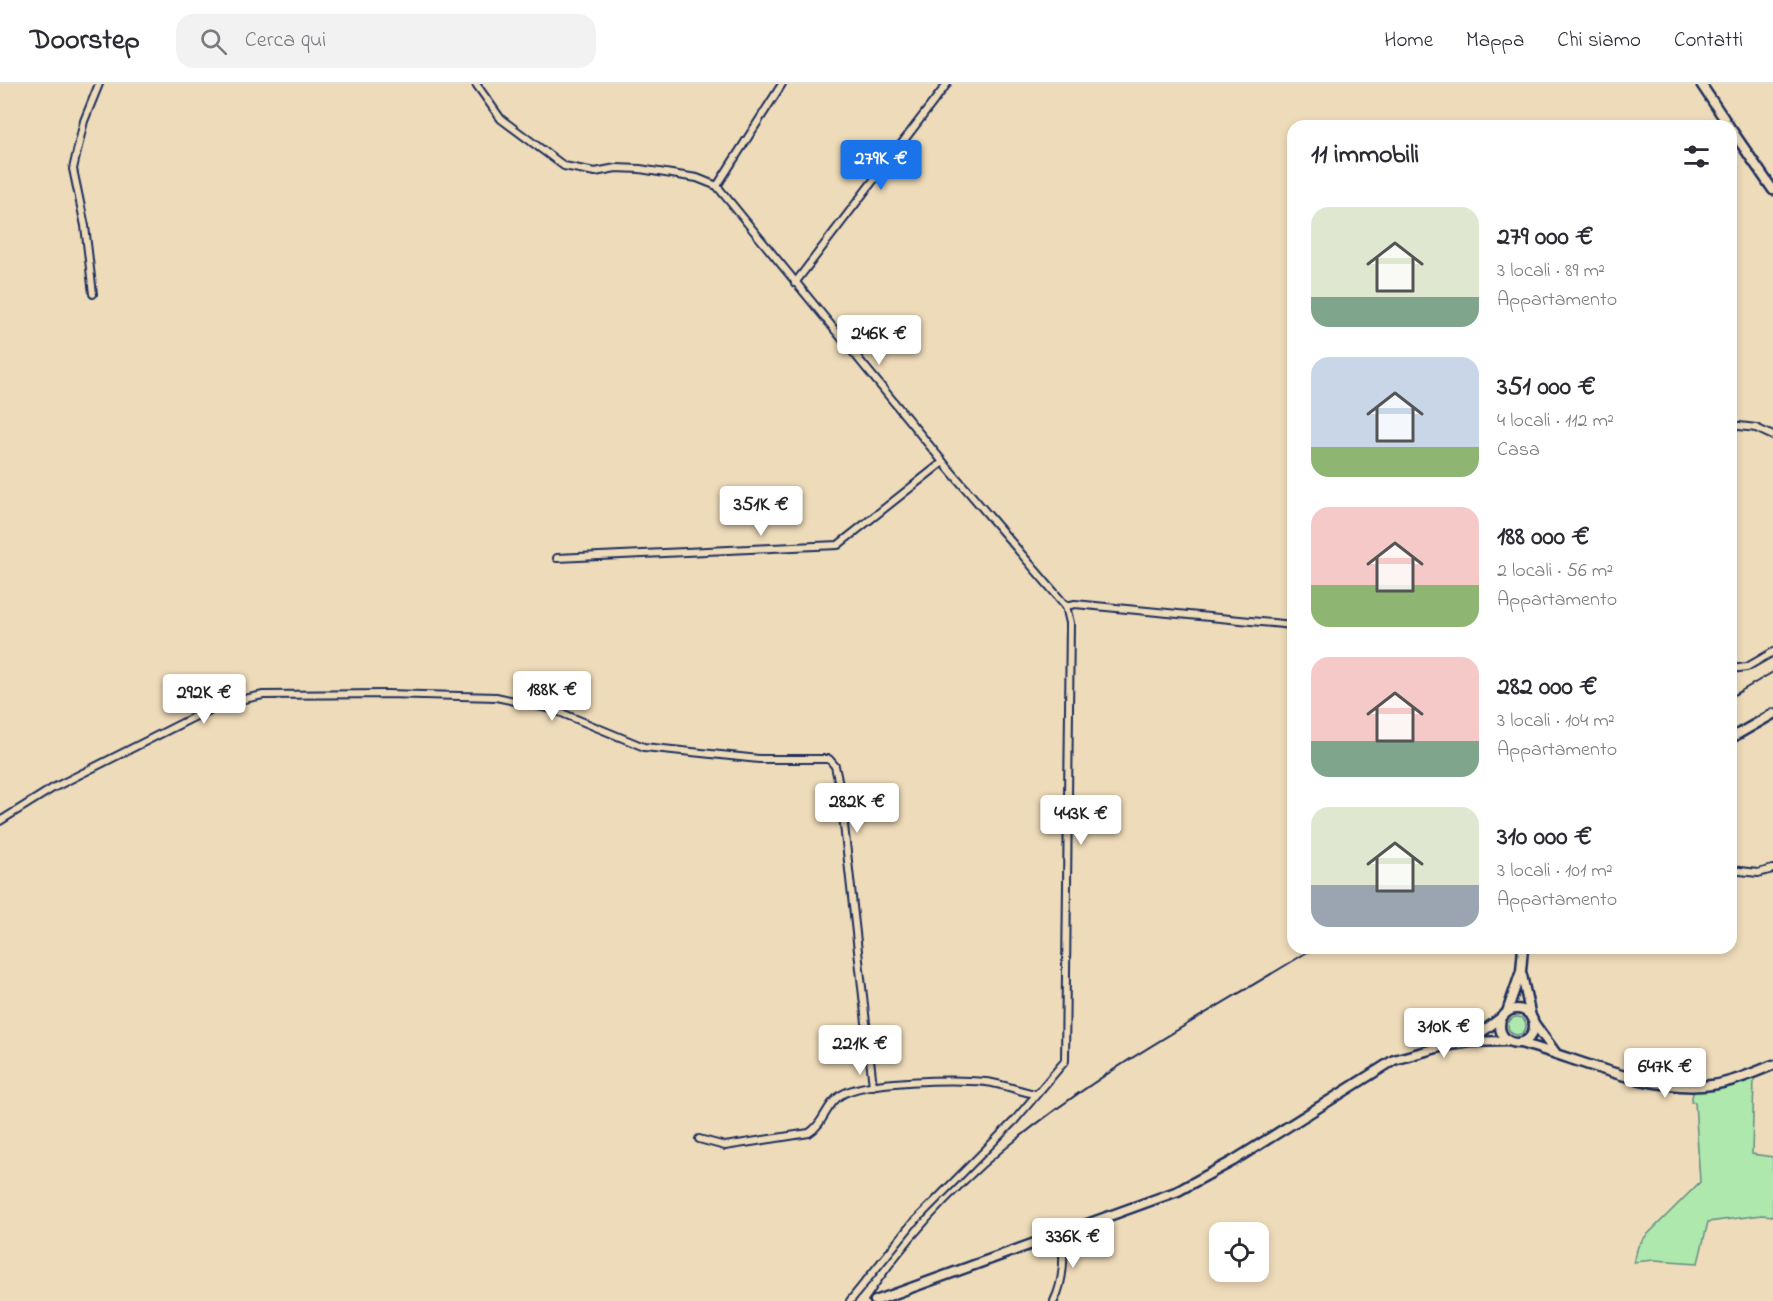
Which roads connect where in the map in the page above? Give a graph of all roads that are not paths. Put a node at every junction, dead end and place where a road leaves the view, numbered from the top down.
1 (99, 84) edge
2 (476, 84) edge
3 (782, 84) edge
4 (947, 84) edge
5 (1701, 84) edge
6 (1725, 120) edge
7 (1737, 137) edge
8 (717, 186) junction
9 (1773, 190) edge
10 (795, 283) junction
11 (93, 294) dead end
12 (1737, 426) edge
13 (1773, 436) edge
14 (943, 462) junction
15 (557, 558) dead end
16 (1066, 606) junction
17 (1287, 624) edge
18 (1773, 652) edge
19 (1737, 668) edge
20 (1773, 714) edge
21 (1737, 735) edge
22 (0, 821) edge
23 (1773, 869) edge
24 (1737, 871) edge
25 (1522, 954) edge
26 (1521, 971) junction
27 (1505, 1015) junction
28 (1532, 1020) junction
29 (1508, 1041) junction
30 (1470, 1042) junction
31 (1520, 1043) junction
32 (1555, 1052) junction
33 (1773, 1065) edge
34 (873, 1086) junction
35 (1035, 1094) junction
36 (699, 1139) dead end
37 (1060, 1234) junction
38 (850, 1301) edge
39 (876, 1301) edge
40 (1054, 1301) edge

1 - 11 street
2 - 8 street
3 - 8 street
4 - 10 street
5 - 6 main road
7 - 9 main road
8 - 10 street
10 - 14 street
12 - 13 street
14 - 15 street
14 - 16 street
16 - 17 street
16 - 35 street
18 - 19 street
20 - 21 main road
22 - 34 street
23 - 24 street
25 - 26 main road
26 - 27 main road
26 - 28 main road
27 - 28 main road
27 - 29 main road
27 - 30 main road
28 - 31 main road
28 - 32 main road
29 - 30 main road
29 - 31 main road
30 - 37 main road
31 - 32 main road
32 - 33 main road
34 - 35 street
34 - 36 street
35 - 38 street
37 - 39 main road
37 - 40 street

